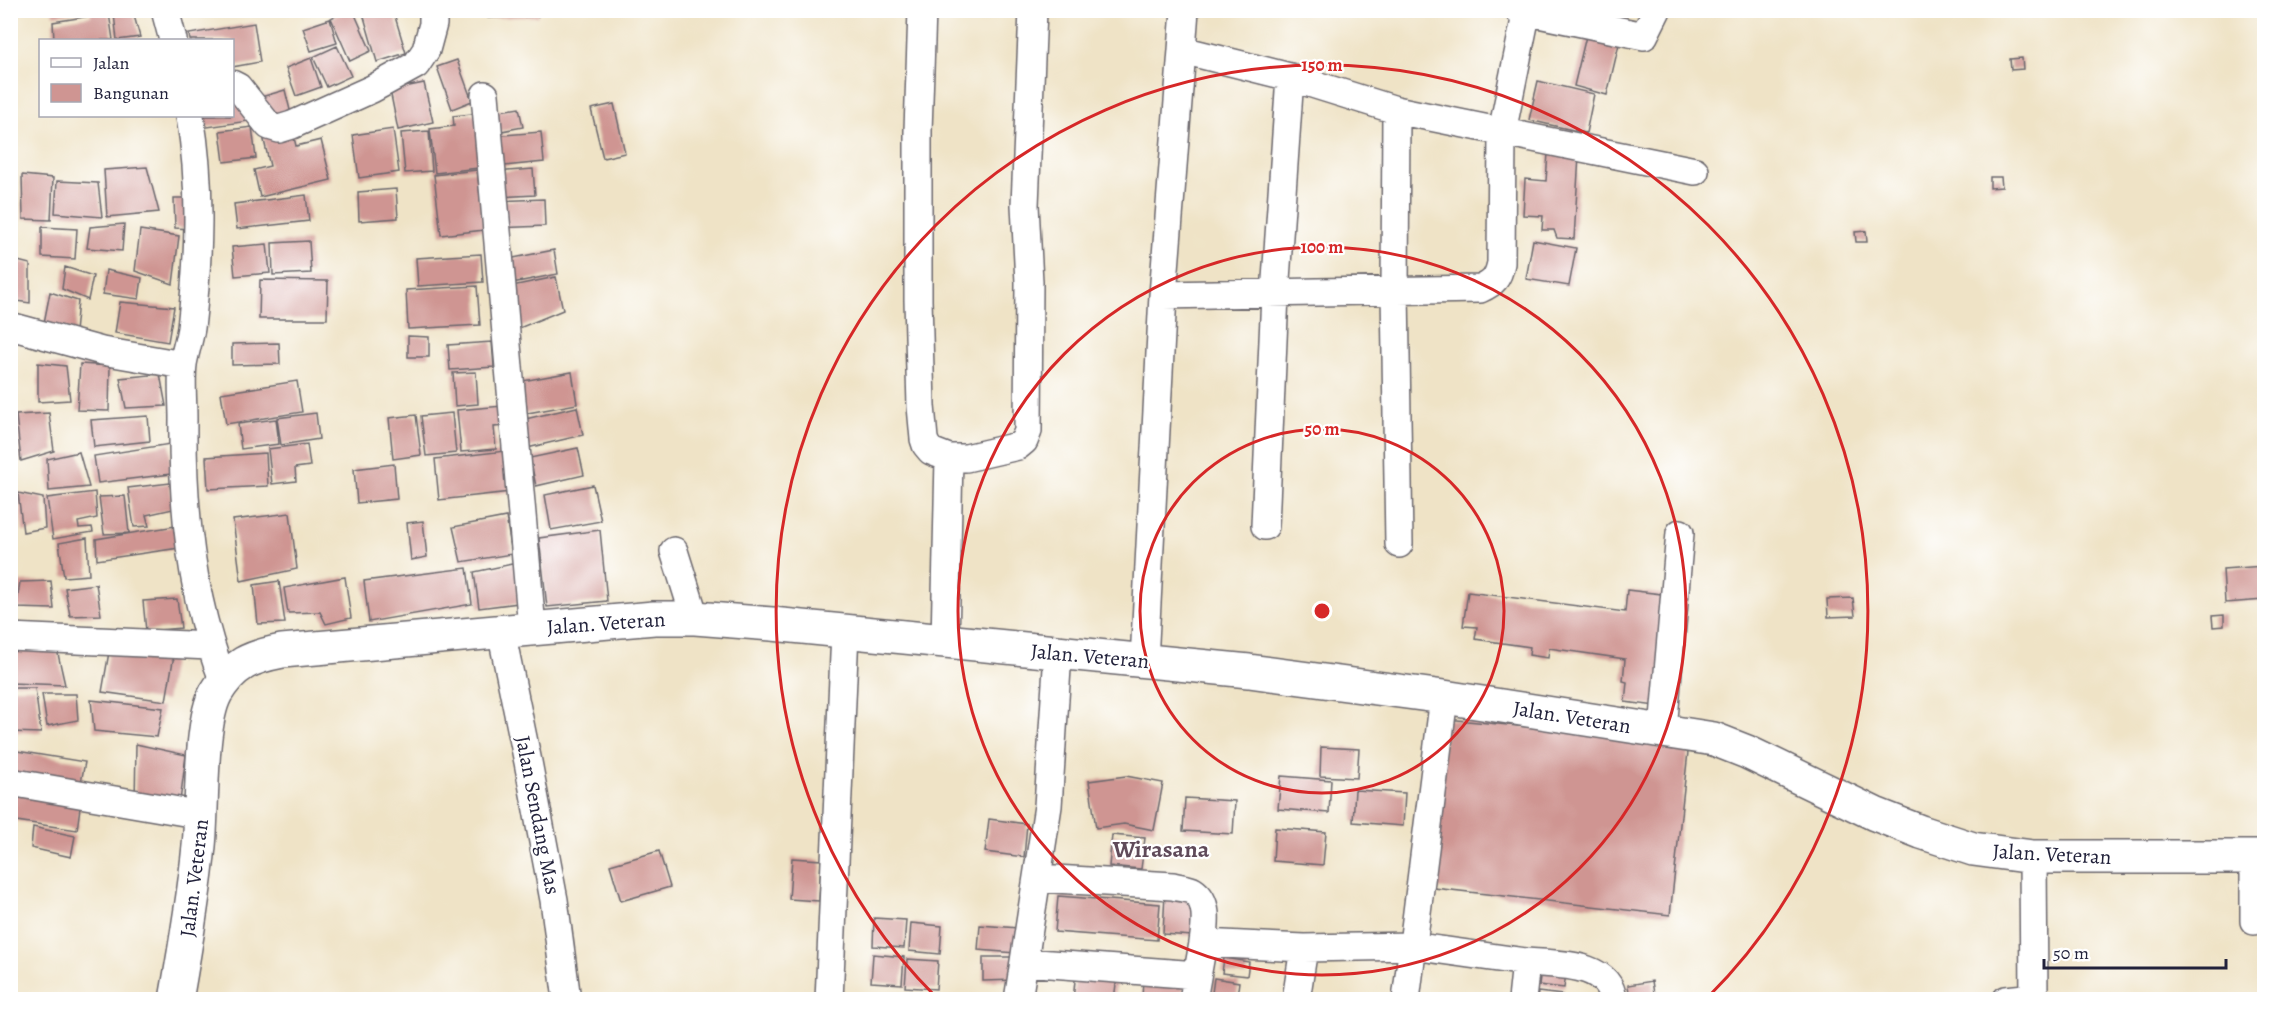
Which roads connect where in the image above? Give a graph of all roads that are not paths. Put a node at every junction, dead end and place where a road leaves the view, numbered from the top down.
1 (165, 10) edge
2 (433, 10) edge
3 (922, 10) edge
4 (1033, 10) edge
5 (1185, 10) edge
6 (1657, 10) edge
7 (1524, 11) edge
8 (173, 39) edge
9 (1182, 50) junction
10 (1290, 77) junction
11 (234, 85) edge
12 (484, 94) dead end
13 (1396, 110) junction
14 (190, 117) edge
15 (1502, 132) junction
16 (1695, 171) dead end
17 (1395, 291) junction
18 (1275, 294) junction
19 (1163, 295) junction
20 (10, 326) edge
21 (183, 366) junction
22 (949, 458) junction
23 (1265, 526) dead end
24 (1680, 534) dead end
25 (1399, 544) dead end
26 (674, 551) dead end
27 (695, 618) junction
28 (516, 630) junction
29 (845, 632) junction
30 (10, 637) edge
31 (945, 642) junction
32 (210, 646) junction
33 (1058, 653) junction
34 (1144, 661) junction
35 (224, 682) junction
36 (1444, 697) junction
37 (1663, 730) junction
38 (10, 782) edge
39 (202, 815) junction
40 (2033, 857) junction
41 (2259, 857) edge
42 (1038, 878) junction
43 (2254, 921) dead end
44 (1203, 943) junction
45 (1412, 946) junction
46 (1304, 948) junction
47 (1024, 962) junction
48 (1526, 962) junction
49 (1195, 987) edge
50 (2034, 998) edge
51 (176, 999) edge
52 (567, 999) edge
53 (829, 999) edge
54 (1018, 999) edge
55 (1296, 999) edge
56 (1406, 999) edge
57 (1522, 999) edge
58 (1613, 999) edge
59 (2006, 999) edge

1 - 8 street
2 - 11 street
3 - 22 street
4 - 22 street
5 - 9 street
6 - 7 street
7 - 15 street
9 - 10 street
9 - 19 street
10 - 13 street
10 - 18 street
12 - 28 street, Jalan Sendang Mas
13 - 15 street
13 - 17 street
14 - 21 street
15 - 16 street
15 - 17 street
17 - 18 street
17 - 25 street
18 - 19 street
18 - 23 street
19 - 34 street
20 - 21 street
21 - 32 street
22 - 31 street
24 - 37 street
26 - 27 street
27 - 28 street, Jalan. Veteran
27 - 29 street, Jalan. Veteran
28 - 35 street, Jalan. Veteran
28 - 52 street, Jalan Sendang Mas
29 - 31 street, Jalan. Veteran
29 - 53 street
30 - 32 street
31 - 33 street, Jalan. Veteran
32 - 35 street
33 - 34 street, Jalan. Veteran
33 - 42 street
34 - 36 street, Jalan. Veteran
35 - 39 street, Jalan. Veteran
36 - 37 street, Jalan. Veteran
36 - 45 street
37 - 40 street, Jalan. Veteran
38 - 39 street
39 - 51 street, Jalan. Veteran
40 - 41 street, Jalan. Veteran
40 - 50 street
41 - 43 street
42 - 44 street
42 - 47 street
44 - 46 street
44 - 49 street
45 - 46 street
45 - 48 street
45 - 56 street
46 - 55 street
47 - 49 street
47 - 54 street
48 - 57 street
48 - 58 street
50 - 59 street

